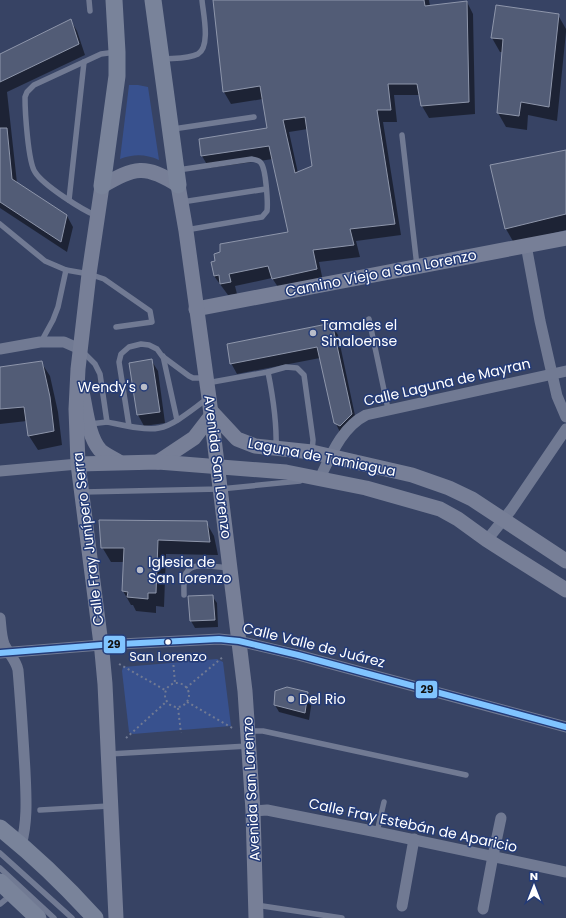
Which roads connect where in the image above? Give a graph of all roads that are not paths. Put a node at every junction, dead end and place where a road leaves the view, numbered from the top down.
1 (89, 0) edge
2 (114, 0) edge
3 (153, 0) edge
4 (202, 0) edge
5 (90, 11) dead end
6 (117, 52) junction
7 (161, 59) junction
8 (84, 62) junction
9 (254, 117) dead end
10 (170, 130) junction
11 (402, 135) dead end
12 (177, 178) junction
13 (102, 186) junction
14 (266, 190) junction
15 (69, 200) junction
16 (181, 202) junction
17 (97, 216) junction
18 (0, 224) edge
19 (186, 230) junction
20 (566, 238) edge
21 (526, 245) junction
22 (417, 266) junction
23 (66, 270) junction
24 (89, 274) junction
25 (196, 309) junction
26 (369, 319) dead end
27 (116, 327) dead end
28 (40, 342) junction
29 (0, 349) edge
30 (80, 349) junction
31 (162, 356) junction
32 (78, 369) junction
33 (268, 372) junction
34 (566, 372) edge
35 (552, 374) junction
36 (206, 380) junction
37 (210, 408) junction
38 (388, 409) junction
39 (566, 417) edge
40 (177, 420) junction
41 (107, 422) junction
42 (89, 425) junction
43 (129, 426) junction
44 (566, 429) edge
45 (276, 449) junction
46 (312, 452) junction
47 (330, 457) junction
48 (119, 462) junction
49 (158, 462) junction
50 (78, 464) junction
51 (217, 466) junction
52 (0, 471) edge
53 (320, 478) junction
54 (220, 489) junction
55 (82, 492) junction
56 (504, 519) junction
57 (487, 540) junction
58 (566, 561) edge
59 (231, 568) junction
60 (566, 590) edge
61 (184, 595) dead end
62 (0, 618) edge
63 (239, 641) junction
64 (101, 645) junction
65 (4, 653) edge
66 (566, 728) edge
67 (244, 735) junction
68 (109, 754) junction
69 (466, 775) dead end
70 (384, 802) dead end
71 (111, 806) junction
72 (40, 810) dead end
73 (253, 811) junction
74 (501, 818) dead end
75 (0, 828) edge
76 (377, 832) junction
77 (414, 839) junction
78 (21, 845) junction
79 (0, 853) edge
80 (493, 856) junction
81 (0, 868) edge
82 (566, 872) edge
83 (4, 893) edge
84 (402, 906) dead end
85 (483, 909) dead end
86 (256, 912) edge
87 (38, 918) edge
88 (54, 918) edge
89 (72, 918) edge
90 (95, 918) edge
91 (116, 918) edge
92 (342, 918) edge

1 - 5 lane
2 - 6 main road
3 - 7 main road
4 - 7 lane
6 - 8 lane
6 - 13 main road
7 - 10 main road
8 - 15 lane
8 - 15 lane
9 - 10 lane
10 - 12 main road
11 - 22 lane
12 - 13 main road
12 - 14 lane
12 - 16 main road, Avenida San Lorenzo
13 - 17 main road, Calle Fray Junípero Serra
14 - 16 lane
14 - 19 lane
15 - 17 lane
16 - 19 main road, Avenida San Lorenzo
17 - 24 main road, Calle Fray Junípero Serra
18 - 23 lane
19 - 25 main road, Avenida San Lorenzo
20 - 21 main road, Camino Viejo a San Lorenzo
21 - 22 main road, Camino Viejo a San Lorenzo
21 - 35 street
22 - 25 main road, Camino Viejo a San Lorenzo
23 - 24 lane
23 - 28 lane
24 - 27 lane
24 - 30 main road, Calle Fray Junípero Serra
25 - 36 main road, Avenida San Lorenzo
26 - 38 lane
28 - 29 street
28 - 30 street
30 - 32 main road, Calle Fray Junípero Serra
30 - 41 lane
31 - 36 lane
31 - 40 lane
31 - 43 lane
32 - 42 main road
32 - 50 main road, Calle Fray Junípero Serra
33 - 36 lane
33 - 45 lane
33 - 46 lane
34 - 35 street, Calle Laguna de Mayran
35 - 38 street, Calle Laguna de Mayran
35 - 39 street
36 - 37 main road, Avenida San Lorenzo
37 - 40 lane
37 - 45 main road, Laguna de Tamiagua
37 - 49 main road
37 - 51 main road, Avenida San Lorenzo
38 - 47 street, Calle Laguna de Mayran
40 - 43 lane
41 - 42 lane
41 - 43 lane
42 - 48 main road
44 - 56 street
45 - 46 main road, Laguna de Tamiagua
46 - 47 main road, Laguna de Tamiagua
47 - 53 street, Calle Laguna de Mayran
47 - 56 main road, Laguna de Tamiagua
48 - 49 main road, Laguna de Tamiagua
48 - 50 main road, Laguna de Tamiagua
49 - 51 main road, Laguna de Tamiagua
50 - 52 street
50 - 55 main road, Calle Fray Junípero Serra
51 - 53 main road, Laguna de Tamiagua
51 - 54 main road, Avenida San Lorenzo
53 - 54 lane
53 - 57 main road, Laguna de Tamiagua
54 - 55 lane
54 - 59 main road, Avenida San Lorenzo
55 - 64 main road, Calle Fray Junípero Serra
56 - 57 street
56 - 58 main road, Laguna de Tamiagua
57 - 60 main road, Laguna de Tamiagua
59 - 61 lane
59 - 63 main road, Avenida San Lorenzo
62 - 65 street
63 - 64 street, Calle Valle de Juárez
63 - 66 street, Calle Valle de Juárez
63 - 67 main road, Avenida San Lorenzo
64 - 65 street, Calle Valle de Juárez
64 - 68 main road, Calle Fray Junípero Serra
65 - 78 street
67 - 68 lane
67 - 69 lane
67 - 73 main road, Avenida San Lorenzo
68 - 71 main road, Calle Fray Junípero Serra
70 - 76 lane
71 - 72 lane
71 - 91 main road, Calle Fray Junípero Serra
73 - 76 street, Calle Fray Estebán de Aparicio
73 - 86 main road, Avenida San Lorenzo
74 - 80 street
75 - 78 main road
76 - 77 street, Calle Fray Estebán de Aparicio
77 - 80 street, Calle Fray Estebán de Aparicio
77 - 84 street
78 - 90 main road
79 - 89 lane
80 - 82 street, Calle Fray Estebán de Aparicio
80 - 85 street
81 - 88 lane
83 - 87 main road
86 - 92 lane

